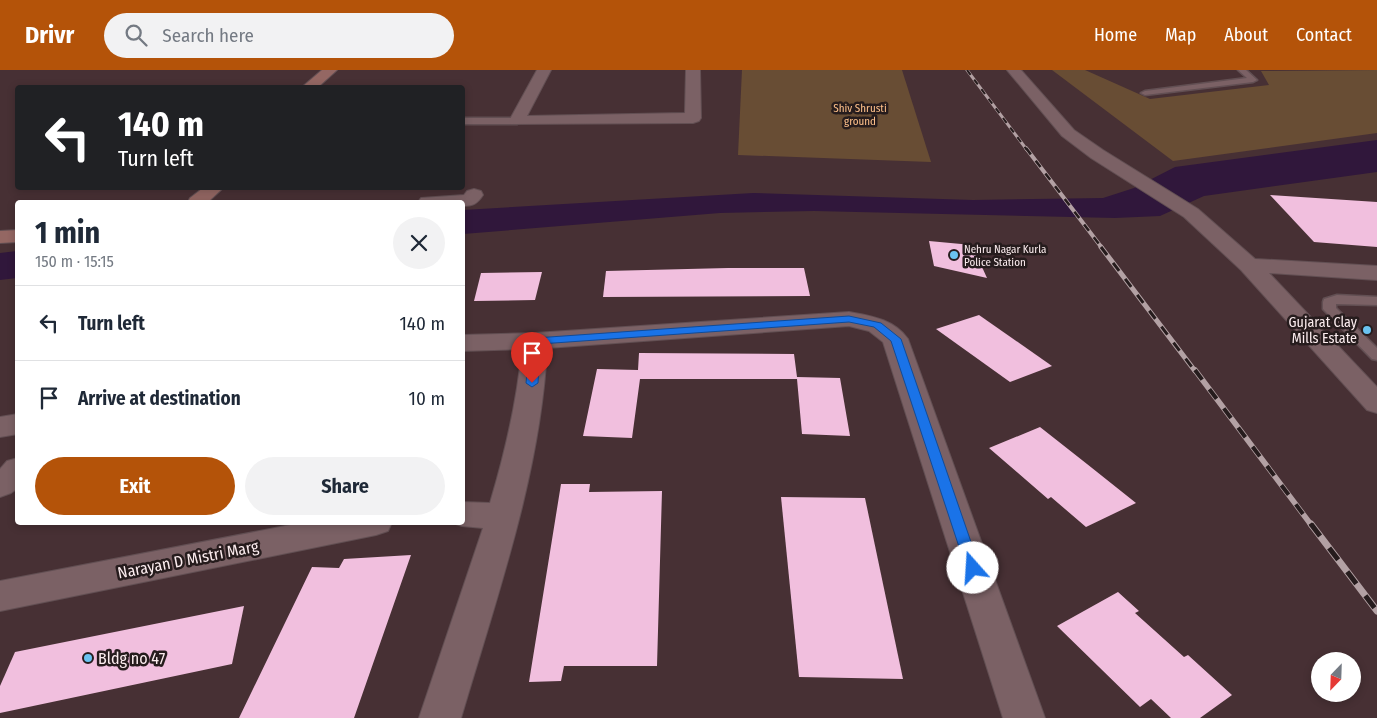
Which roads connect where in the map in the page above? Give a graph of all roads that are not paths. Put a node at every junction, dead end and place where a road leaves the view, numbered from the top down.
1 (330, 70) edge
2 (347, 70) edge
3 (544, 70) edge
4 (693, 70) edge
5 (1014, 70) edge
6 (1242, 70) edge
7 (312, 85) edge
8 (330, 85) edge
9 (1145, 93) dead end
10 (465, 121) edge
11 (517, 121) junction
12 (194, 190) edge
13 (212, 190) edge
14 (474, 195) dead end
15 (183, 200) edge
16 (199, 200) edge
17 (465, 200) edge
18 (15, 236) edge
19 (0, 237) edge
20 (1249, 265) junction
21 (1377, 273) edge
22 (1377, 301) edge
23 (535, 341) junction
24 (465, 344) edge
25 (1377, 356) edge
26 (1377, 404) edge
27 (15, 405) edge
28 (0, 407) edge
29 (15, 424) edge
30 (0, 426) edge
31 (15, 474) edge
32 (0, 485) edge
33 (465, 514) edge
34 (502, 516) junction
35 (361, 525) edge
36 (0, 596) edge
37 (440, 718) edge
38 (1024, 718) edge

1 - 7 street
2 - 8 street
3 - 11 street
4 - 11 street
5 - 20 street
6 - 9 lane
10 - 11 lane
12 - 15 street
13 - 16 street
14 - 17 street
18 - 19 street
20 - 21 street
20 - 26 street
22 - 25 lane
23 - 24 street
23 - 34 street
23 - 38 street
27 - 28 street
29 - 30 street
31 - 32 street
33 - 34 street
34 - 37 street
35 - 36 street, Narayan D Mistri Marg

